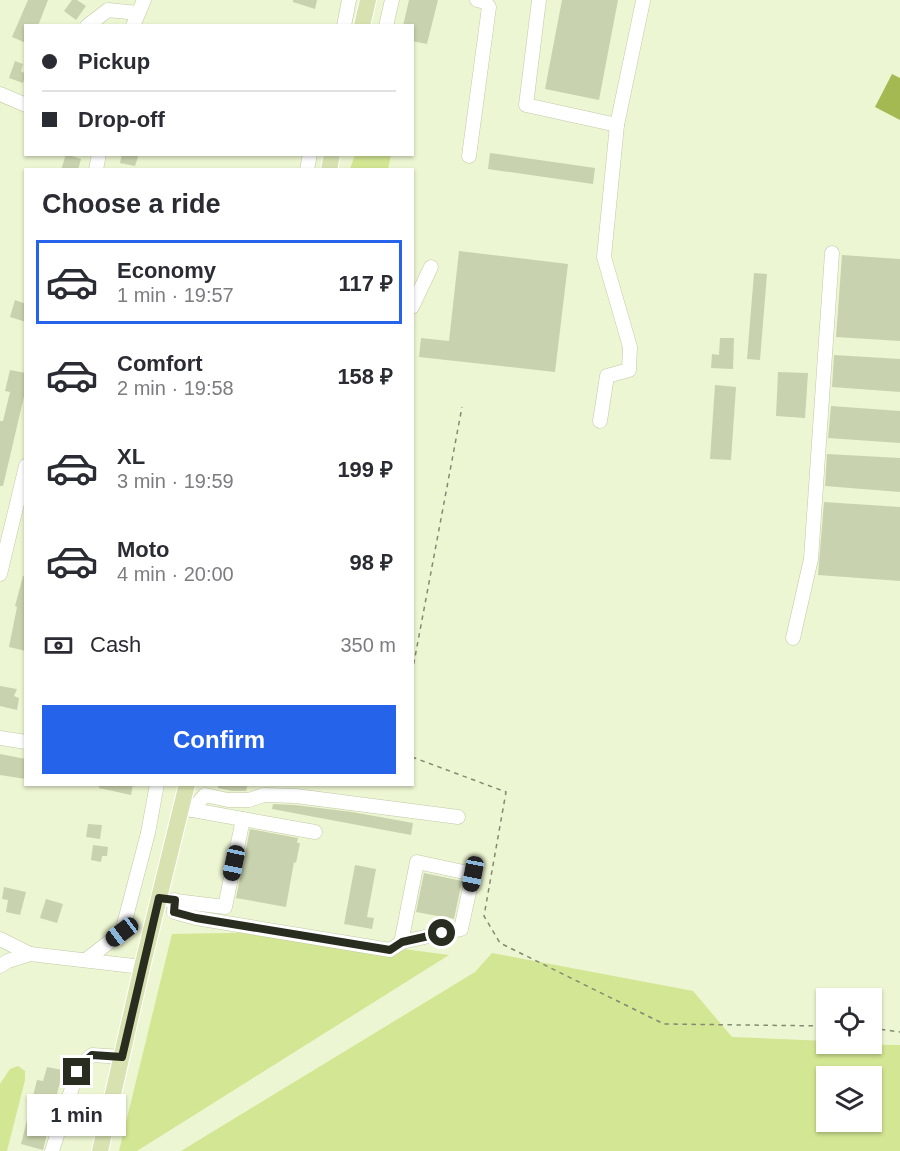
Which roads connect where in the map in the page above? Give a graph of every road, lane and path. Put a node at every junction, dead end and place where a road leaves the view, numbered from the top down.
1 (349, 0) edge
2 (368, 0) edge
3 (392, 0) edge
4 (477, 0) edge
5 (539, 0) edge
6 (643, 1) edge
7 (138, 13) edge
8 (90, 24) edge
9 (344, 24) edge
10 (362, 24) edge
11 (386, 24) edge
12 (0, 94) edge
13 (24, 104) edge
14 (617, 125) junction
15 (469, 156) dead end
16 (832, 253) dead end
17 (431, 267) dead end
18 (414, 303) edge
19 (462, 407) dead end
20 (600, 421) dead end
21 (24, 474) edge
22 (0, 574) edge
23 (793, 638) dead end
24 (414, 662) edge
25 (0, 738) edge
26 (24, 742) edge
27 (414, 758) edge
28 (157, 786) edge
29 (187, 786) edge
30 (187, 809) junction
31 (458, 817) dead end
32 (243, 819) junction
33 (315, 832) dead end
34 (167, 899) junction
35 (0, 939) edge
36 (401, 943) junction
37 (30, 954) junction
38 (86, 960) junction
39 (0, 966) edge
40 (142, 967) junction
41 (816, 1026) edge
42 (882, 1029) edge
43 (900, 1032) edge
44 (122, 1057) junction
45 (52, 1151) edge
46 (100, 1151) edge

1 - 9 street
2 - 10 main road
3 - 11 street
4 - 15 street
5 - 14 street
6 - 14 street
7 - 8 street
12 - 13 street
14 - 20 street
16 - 23 street
17 - 18 street
19 - 24 path
21 - 22 street
25 - 26 street
27 - 41 path
28 - 38 street
29 - 30 main road
30 - 31 street
30 - 32 street
30 - 34 main road
32 - 33 street
32 - 34 street
34 - 36 street
34 - 40 main road
35 - 37 street
36 - 36 street
37 - 38 street
37 - 39 street
38 - 40 street
40 - 44 main road
42 - 43 path
44 - 45 street
44 - 46 main road

